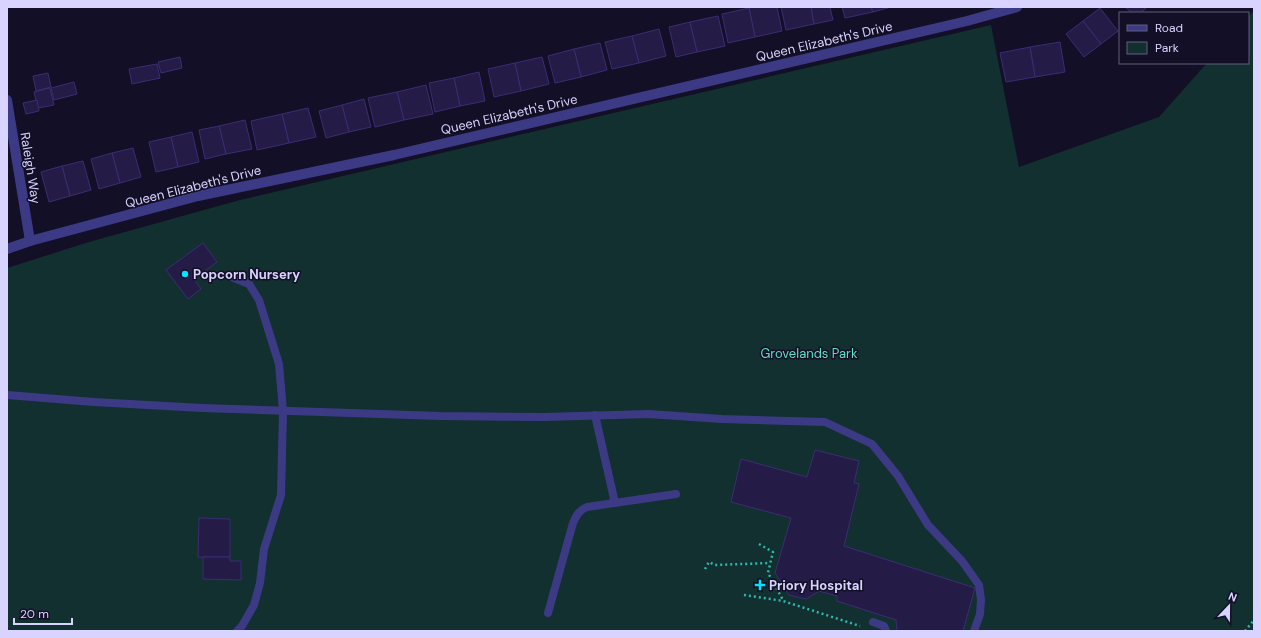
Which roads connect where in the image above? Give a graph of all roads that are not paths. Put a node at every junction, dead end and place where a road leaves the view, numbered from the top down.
1 (1017, 7) edge
2 (7, 100) edge
3 (30, 241) junction
4 (7, 249) edge
5 (234, 278) dead end
6 (7, 395) edge
7 (284, 410) junction
8 (596, 415) junction
9 (676, 494) dead end
10 (615, 503) junction
11 (548, 613) dead end
12 (873, 622) road end
13 (237, 631) edge
14 (886, 631) edge
15 (974, 631) edge

1 - 3 street, Queen Elizabeth's Drive
2 - 3 street, Raleigh Way
3 - 4 street, Queen Elizabeth's Drive
5 - 7 lane
6 - 7 lane
7 - 8 lane
7 - 13 lane
8 - 10 lane
8 - 15 lane
9 - 10 lane
10 - 11 lane
12 - 14 lane

